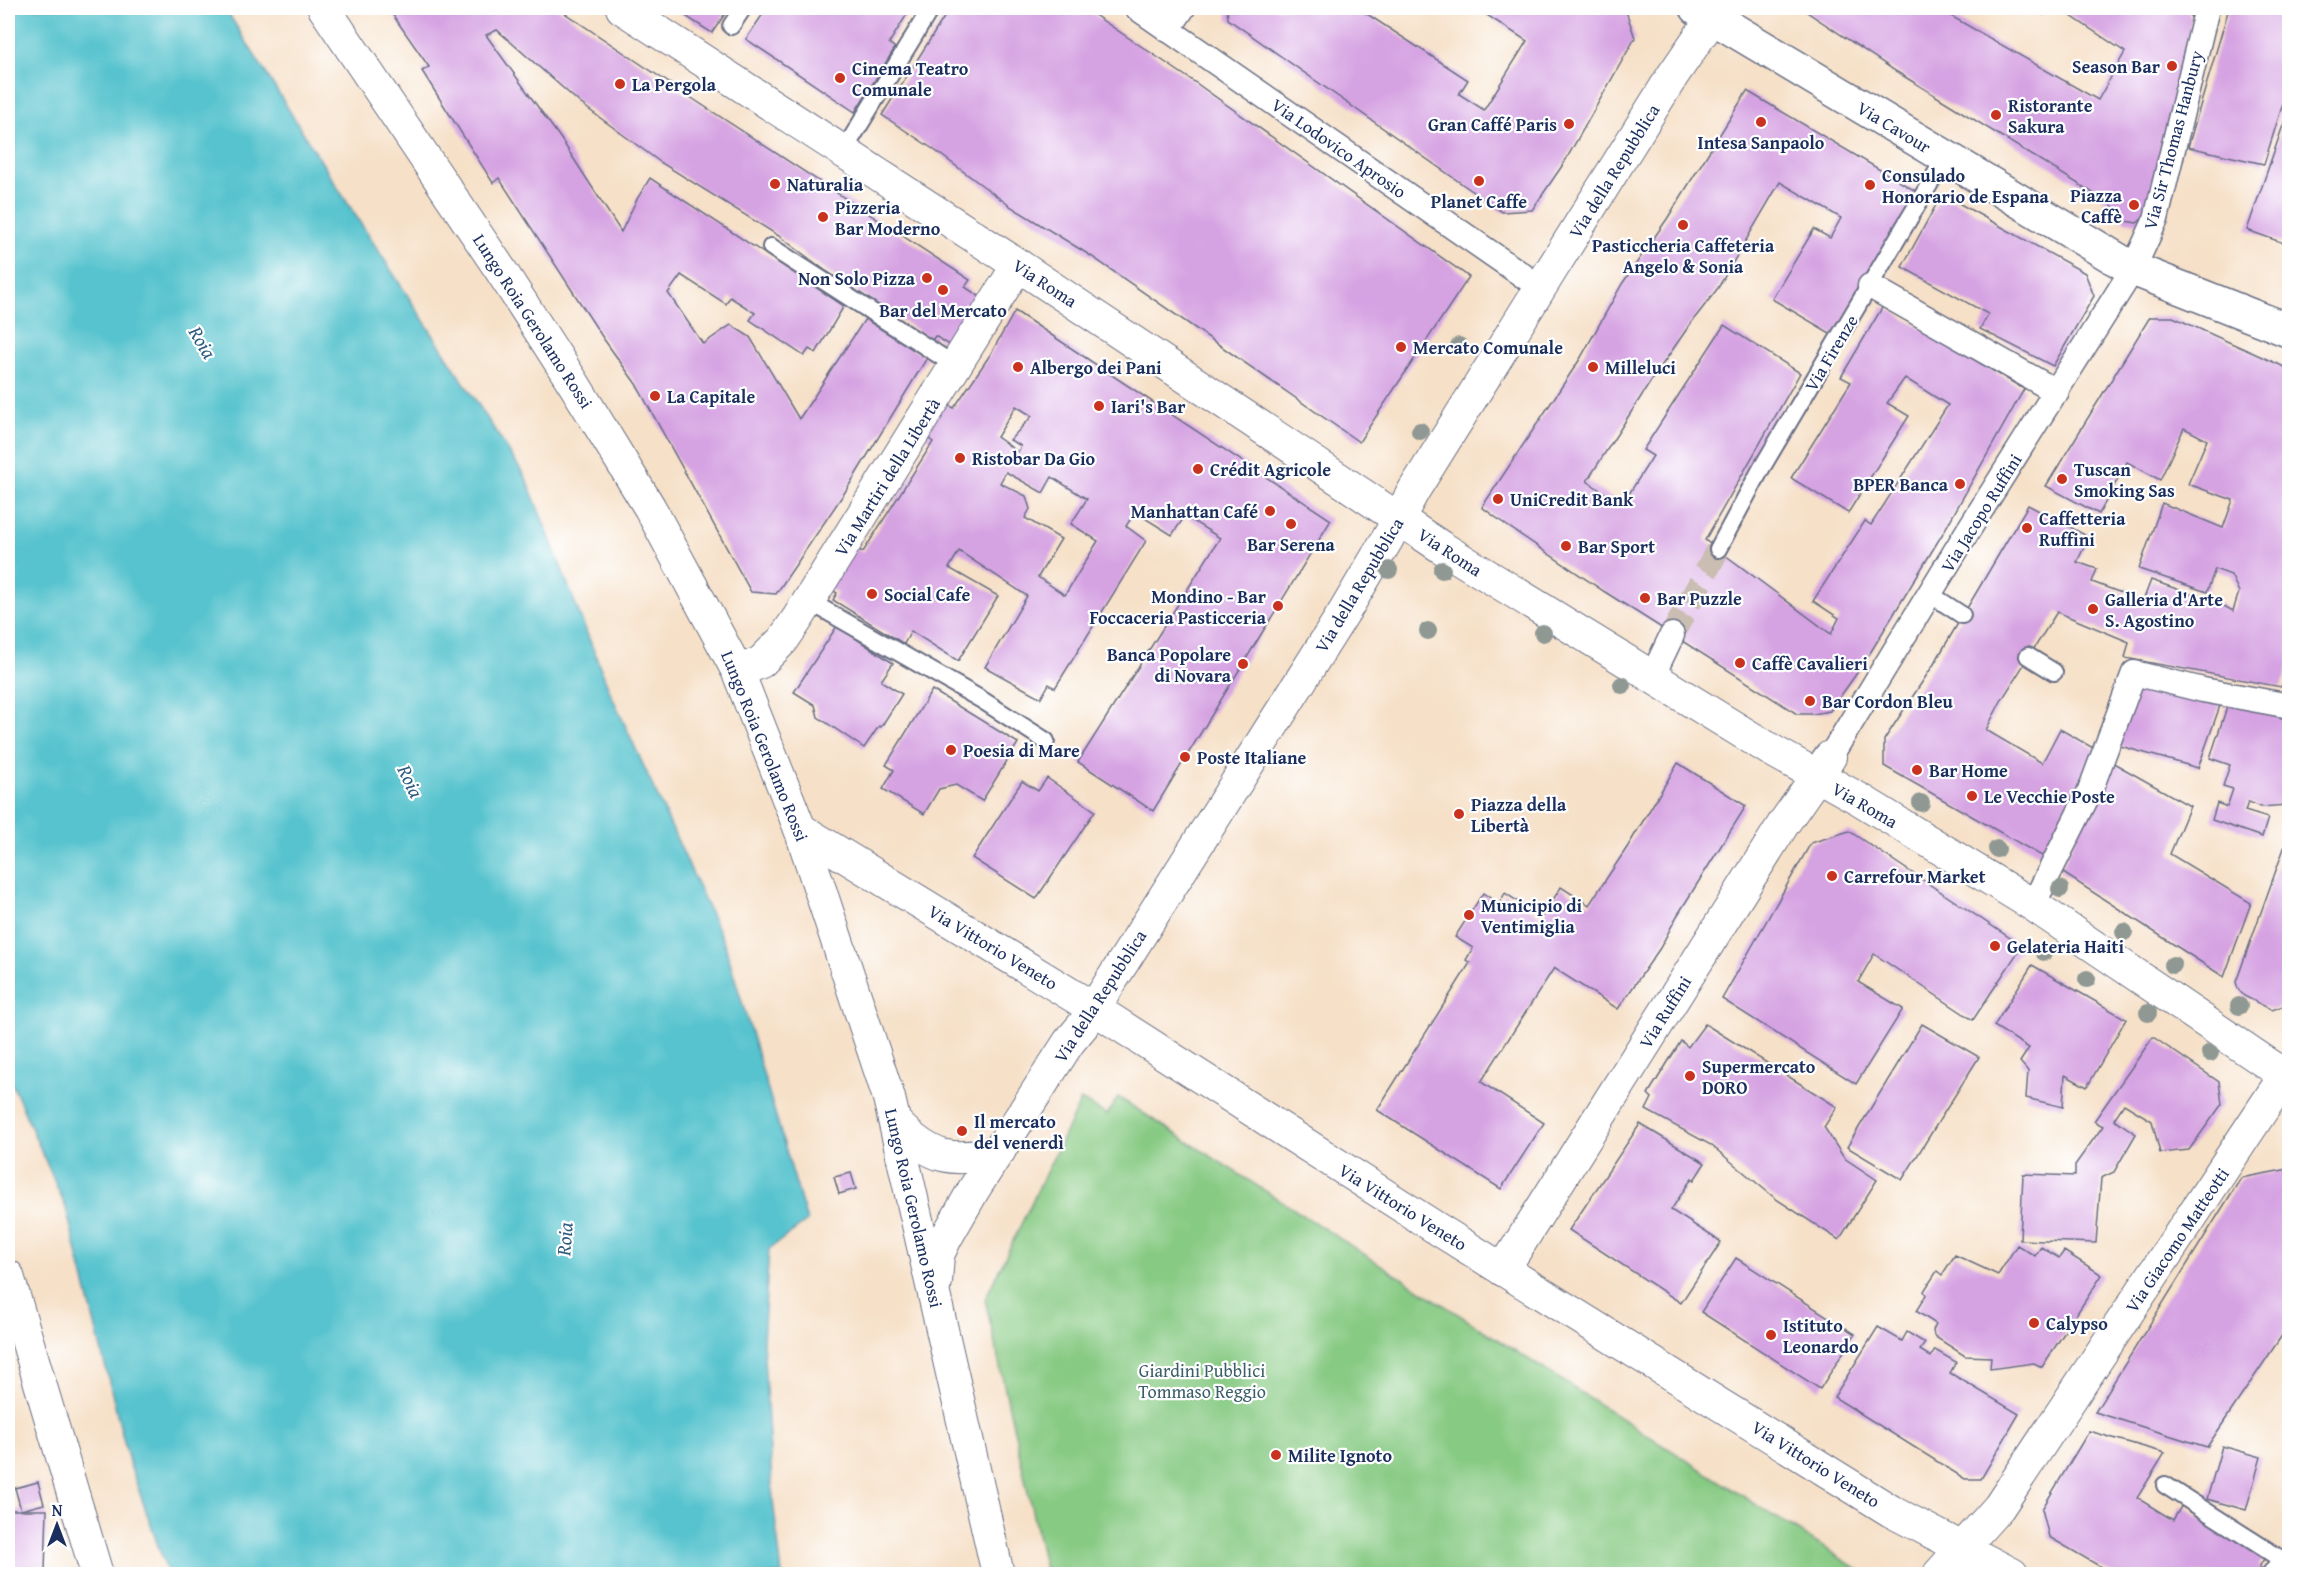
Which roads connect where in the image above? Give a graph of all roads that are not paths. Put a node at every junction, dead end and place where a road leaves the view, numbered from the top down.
1 (324, 8) edge
2 (622, 8) edge
3 (743, 8) edge
4 (932, 8) edge
5 (1137, 8) edge
6 (1183, 8) edge
7 (2206, 8) edge
8 (1709, 11) edge
9 (731, 26) dead end
10 (1168, 30) junction
11 (843, 152) junction
12 (1945, 158) junction
13 (771, 247) dead end
14 (1018, 265) junction
15 (2133, 269) junction
16 (1870, 286) junction
17 (1541, 288) junction
18 (2289, 331) edge
19 (956, 366) junction
20 (2057, 392) junction
21 (1399, 518) junction
22 (1718, 549) tunnel mouth
23 (1930, 594) junction
24 (810, 601) junction
25 (1962, 615) dead end
26 (1672, 635) tunnel mouth
27 (2028, 656) dead end
28 (738, 672) junction
29 (2054, 672) dead end
30 (1652, 677) junction
31 (2289, 706) edge
32 (1046, 741) dead end
33 (1823, 767) junction
34 (800, 830) junction
35 (2033, 905) junction
36 (1093, 1008) junction
37 (2288, 1074) edge
38 (897, 1124) junction
39 (1000, 1150) junction
40 (1503, 1270) junction
41 (8, 1276) edge
42 (935, 1299) junction
43 (2165, 1485) dead end
44 (1963, 1549) junction
45 (2285, 1561) edge
46 (2271, 1574) edge
47 (97, 1575) edge
48 (998, 1575) edge
49 (1940, 1575) edge
50 (2012, 1575) edge

1 - 28 street, Lungo Roia Gerolamo Rossi
2 - 11 street, Via Roma
3 - 9 lane
4 - 11 lane
5 - 10 street, Via Lodovico Aprosio
6 - 10 street
7 - 15 street, Via Sir Thomas Hanbury
8 - 12 main road, Via Cavour
8 - 17 street, Via della Repubblica
10 - 17 street, Via Lodovico Aprosio
11 - 14 street, Via Roma
12 - 15 main road, Via Cavour
12 - 16 lane, Via Firenze
13 - 19 lane
14 - 19 street, Via Martiri della Libertà
14 - 21 street, Via Roma
15 - 18 main road, Via Cavour
15 - 20 street, Via Jacopo Ruffini
16 - 20 street
16 - 22 lane, Via Firenze
17 - 21 street, Via della Repubblica
19 - 24 street, Via Martiri della Libertà
20 - 23 street, Via Jacopo Ruffini
21 - 30 street, Via Roma
21 - 36 street, Via della Repubblica
23 - 25 lane
23 - 33 street, Via Jacopo Ruffini
24 - 28 street, Via Martiri della Libertà
24 - 32 lane
26 - 30 street
27 - 29 lane
28 - 34 street, Lungo Roia Gerolamo Rossi
30 - 33 street, Via Roma
31 - 35 street
33 - 35 street, Via Roma
33 - 40 street, Via Ruffini
34 - 36 street, Via Vittorio Veneto
34 - 38 street, Lungo Roia Gerolamo Rossi
35 - 37 street, Via Roma
36 - 39 street, Via della Repubblica
36 - 40 street, Via Vittorio Veneto
37 - 44 street, Via Giacomo Matteotti
38 - 39 street
38 - 42 street, Lungo Roia Gerolamo Rossi
39 - 42 street, Via della Repubblica
40 - 44 street, Via Vittorio Veneto
41 - 47 street
42 - 48 street, Lungo Roia Gerolamo Rossi
43 - 45 lane
44 - 49 street, Via Giacomo Matteotti
44 - 50 street, Via Vittorio Veneto
45 - 46 lane

